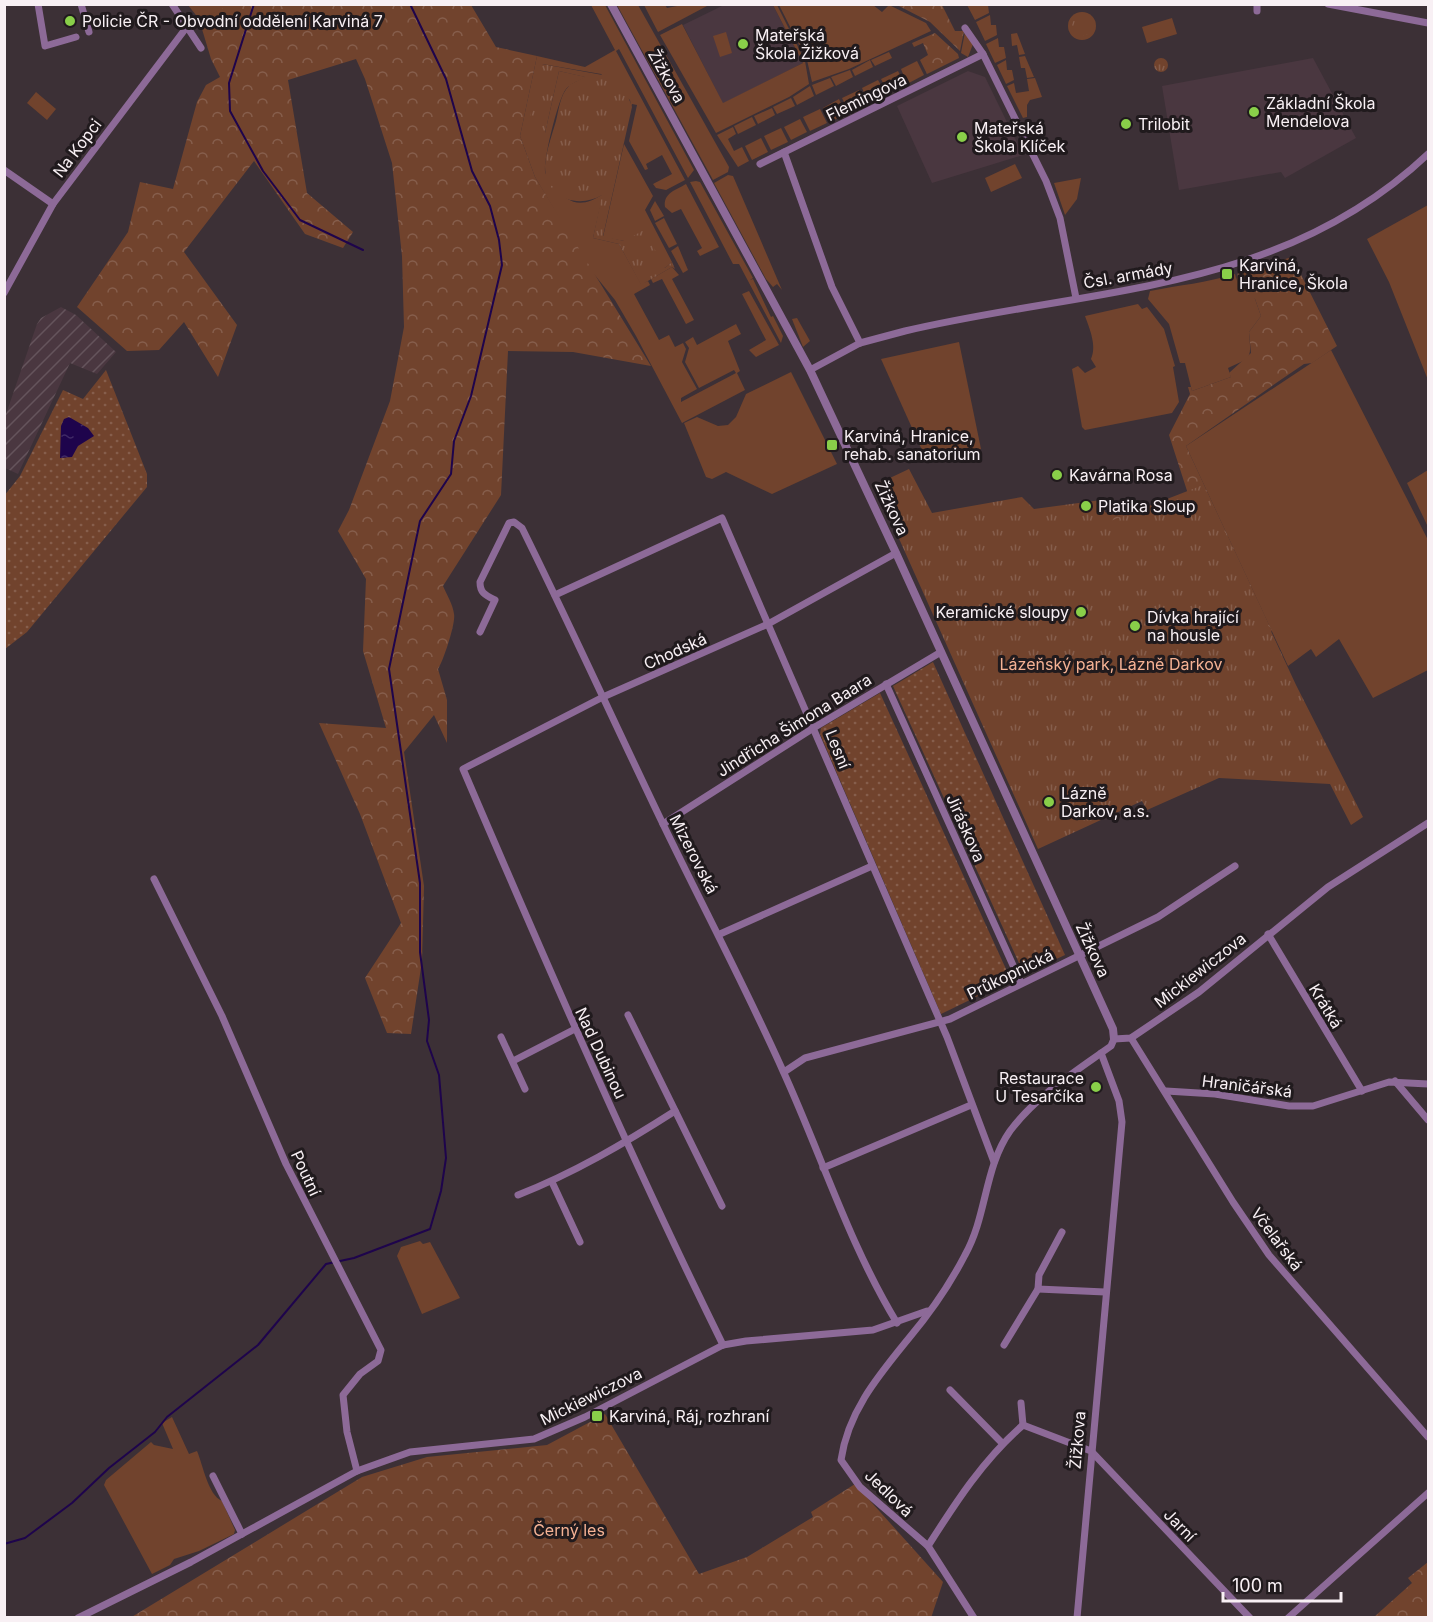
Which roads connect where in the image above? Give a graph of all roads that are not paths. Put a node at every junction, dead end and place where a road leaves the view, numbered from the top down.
1 (38, 4) edge
2 (81, 4) edge
3 (172, 4) edge
4 (611, 4) edge
5 (1328, 4) edge
6 (1428, 23) edge
7 (186, 28) junction
8 (965, 28) dead end
9 (89, 32) dead end
10 (76, 37) dead end
11 (201, 48) dead end
12 (983, 54) junction
13 (784, 152) junction
14 (1428, 154) edge
15 (760, 164) dead end
16 (4, 170) edge
17 (53, 204) junction
18 (4, 293) edge
19 (1076, 298) junction
20 (860, 344) junction
21 (810, 370) junction
22 (896, 553) junction
23 (555, 595) junction
24 (768, 624) junction
25 (480, 632) dead end
26 (941, 652) junction
27 (886, 684) junction
28 (603, 698) junction
29 (815, 727) junction
30 (463, 769) joint
31 (1428, 823) edge
32 (663, 824) junction
33 (872, 866) junction
34 (1235, 866) dead end
35 (154, 879) dead end
36 (720, 934) junction
37 (1268, 934) junction
38 (1079, 955) junction
39 (1021, 983) junction
40 (628, 1015) dead end
41 (939, 1023) junction
42 (575, 1029) junction
43 (501, 1037) dead end
44 (1131, 1038) junction
45 (1114, 1039) junction
46 (1101, 1053) junction
47 (513, 1061) junction
48 (784, 1072) junction
49 (1395, 1081) junction
50 (1428, 1084) edge
51 (525, 1089) dead end
52 (1166, 1091) junction
53 (1362, 1091) junction
54 (971, 1105) junction
55 (675, 1111) junction
56 (1428, 1120) edge
57 (628, 1142) junction
58 (994, 1162) junction
59 (823, 1168) junction
60 (552, 1182) junction
61 (518, 1195) dead end
62 (722, 1206) dead end
63 (1062, 1232) dead end
64 (580, 1242) dead end
65 (1038, 1289) junction
66 (1106, 1292) junction
67 (929, 1310) junction
68 (897, 1323) junction
69 (723, 1345) junction
70 (1004, 1345) dead end
71 (950, 1390) dead end
72 (1021, 1403) dead end
73 (1023, 1425) junction
74 (1428, 1437) edge
75 (1002, 1443) junction
76 (1091, 1451) junction
77 (357, 1471) junction
78 (213, 1476) dead end
79 (1428, 1493) edge
80 (242, 1534) junction
81 (928, 1546) junction
82 (78, 1617) edge
83 (974, 1617) edge
84 (1078, 1617) edge
85 (1250, 1617) edge
86 (1288, 1617) edge

1 - 10 street
2 - 9 street
3 - 7 street
4 - 21 street, Žižkova
5 - 6 street
7 - 11 street
7 - 17 street, Na Kopci
8 - 12 street
12 - 13 street, Flemingova
12 - 19 street
13 - 15 street, Flemingova
13 - 20 street
14 - 19 street, Čsl. armády
16 - 17 street
17 - 18 street, Na Kopci
19 - 20 street, Čsl. armády
20 - 21 street, Čsl. armády
21 - 22 street, Žižkova
22 - 24 street, Chodská
22 - 26 street, Žižkova
23 - 24 street, Lesní
23 - 25 street, Mizerovská
23 - 28 street, Mizerovská
24 - 28 street, Chodská
24 - 29 street, Lesní
26 - 27 street, Jindřicha Šimona Baara
26 - 38 street, Žižkova
27 - 29 street, Jindřicha Šimona Baara
27 - 39 street, Jiráskova
28 - 30 street, Chodská
28 - 32 street, Mizerovská
29 - 32 street, Jindřicha Šimona Baara
29 - 33 street, Lesní
30 - 42 street, Nad Dubinou
31 - 37 street, Mickiewiczova
32 - 36 street, Mizerovská
33 - 36 street
33 - 41 street, Lesní
34 - 38 street, Průkopnická
35 - 77 street, Poutní
36 - 48 street, Mizerovská
37 - 44 street, Mickiewiczova
37 - 53 street, Krátká
38 - 39 street, Průkopnická
38 - 45 street, Žižkova
39 - 41 street, Průkopnická
40 - 55 street
41 - 48 street, Průkopnická
41 - 54 street, Lesní
42 - 47 street
42 - 57 street, Nad Dubinou
43 - 47 street
44 - 45 street
44 - 52 street, Včelařská
45 - 46 street
46 - 58 street
46 - 66 street, Žižkova
47 - 51 street
48 - 59 street, Mizerovská
49 - 50 street, Hraničářská
49 - 53 street, Hraničářská
49 - 56 street
52 - 53 street, Hraničářská
52 - 74 street, Včelařská
54 - 58 street, Lesní
54 - 59 street
55 - 57 street
55 - 62 street
57 - 60 street
57 - 69 street, Nad Dubinou
58 - 67 street
59 - 68 street, Mizerovská
60 - 61 street
60 - 64 street
63 - 65 street
65 - 66 street
65 - 70 street
66 - 76 street, Žižkova
67 - 68 street, Mickiewiczova
67 - 81 street, Jedlová
68 - 69 street, Mickiewiczova
69 - 77 street, Mickiewiczova
71 - 75 street
72 - 73 street
73 - 75 street
73 - 76 street
75 - 81 street
76 - 84 street, Žižkova
76 - 85 street, Jarní
77 - 80 street, Mickiewiczova
78 - 80 street
79 - 86 street
80 - 82 street, Mickiewiczova
81 - 83 street, Jedlová

